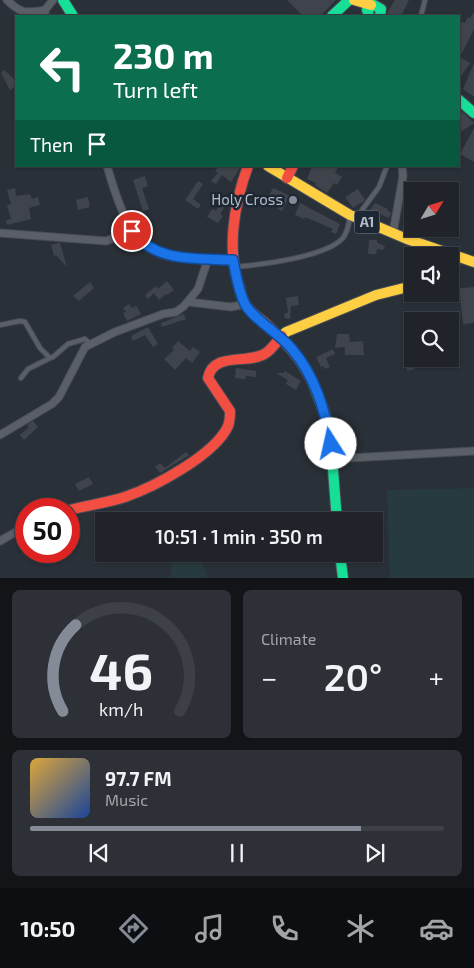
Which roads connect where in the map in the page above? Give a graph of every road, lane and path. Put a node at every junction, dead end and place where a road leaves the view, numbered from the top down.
1 (0, 0) edge
2 (8, 0) edge
3 (53, 0) edge
4 (63, 0) edge
5 (425, 0) edge
6 (354, 1) edge
7 (374, 9) edge
8 (45, 13) edge
9 (72, 15) edge
10 (333, 15) edge
11 (421, 15) edge
12 (460, 101) edge
13 (474, 113) edge
14 (107, 167) edge
15 (248, 167) edge
16 (270, 167) edge
17 (292, 167) edge
18 (387, 167) edge
19 (402, 167) edge
20 (287, 178) junction
21 (362, 210) dead end
22 (350, 215) junction
23 (132, 231) junction
24 (0, 233) edge
25 (393, 233) junction
26 (430, 247) edge
27 (459, 258) edge
28 (208, 259) junction
29 (474, 262) edge
30 (234, 263) junction
31 (404, 288) edge
32 (189, 302) junction
33 (245, 304) junction
34 (0, 325) edge
35 (281, 338) junction
36 (90, 344) junction
37 (50, 358) junction
38 (21, 378) dead end
39 (0, 434) edge
40 (474, 451) edge
41 (332, 459) junction
42 (80, 507) edge
43 (336, 512) edge
44 (15, 533) edge
45 (0, 542) edge
46 (341, 562) edge
47 (343, 578) edge

1 - 2 street
2 - 8 street
3 - 8 street
4 - 9 main road
5 - 11 lane
6 - 7 main road
6 - 10 main road
12 - 13 main road
14 - 23 street
15 - 30 main road
16 - 20 main road, A1
17 - 20 main road
18 - 21 lane
19 - 25 street
20 - 22 main road, A1
22 - 25 main road, A1
22 - 30 lane
23 - 24 street
23 - 28 street
25 - 26 main road, A1
27 - 29 main road, A1
28 - 30 street
28 - 32 street
30 - 33 main road
31 - 35 main road
32 - 33 street
32 - 36 street
33 - 35 main road
34 - 37 lane
35 - 41 main road
35 - 42 main road
36 - 37 lane
36 - 39 street
37 - 38 lane
40 - 41 street
41 - 43 main road
44 - 45 street
46 - 47 main road

